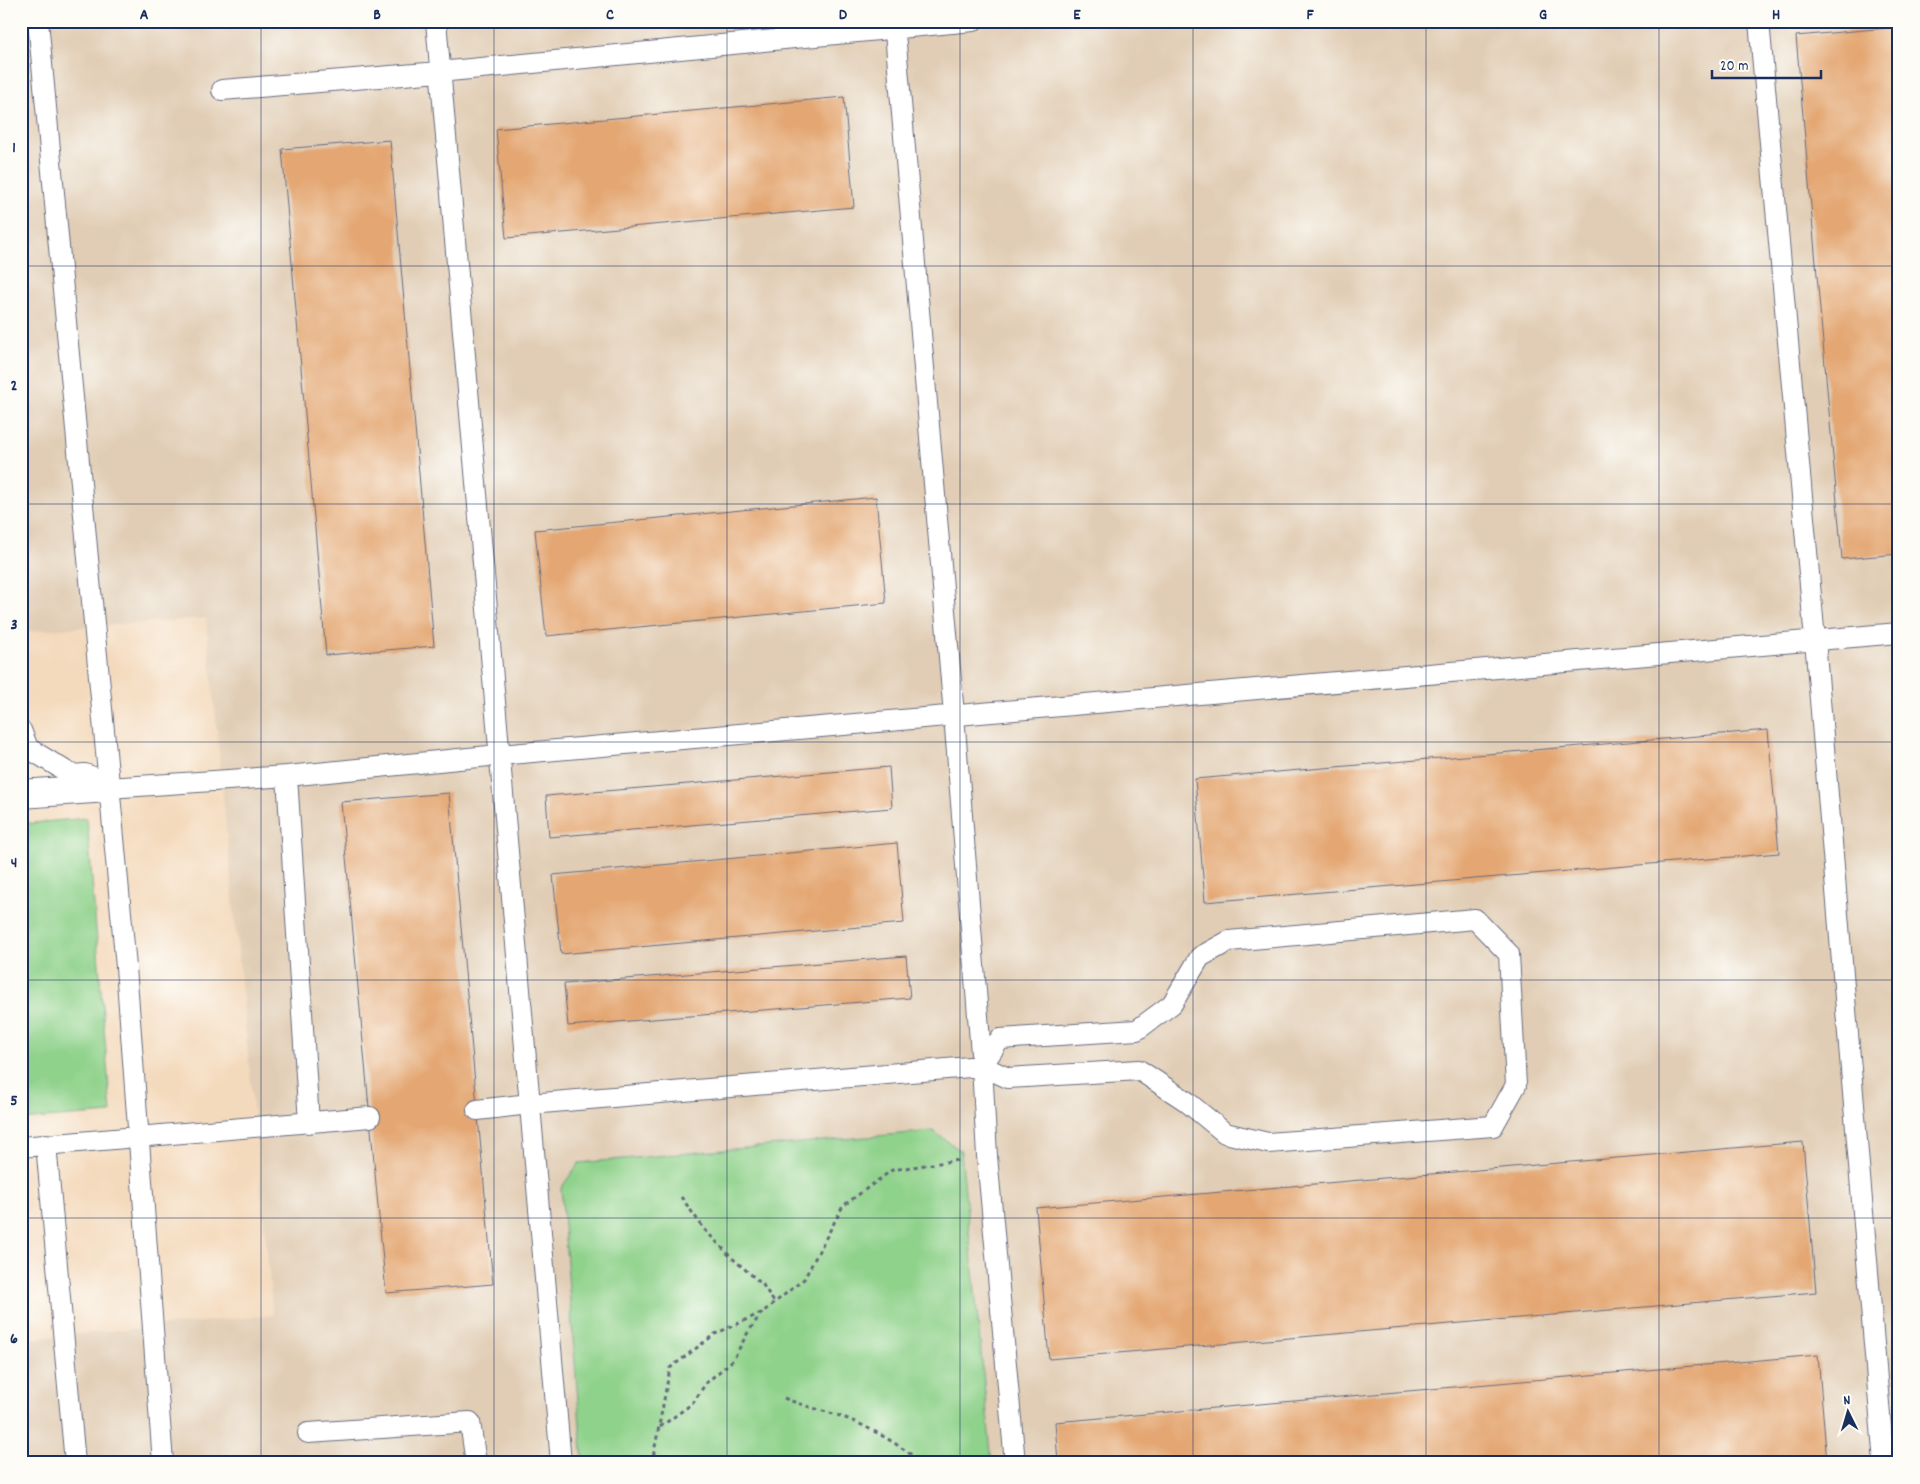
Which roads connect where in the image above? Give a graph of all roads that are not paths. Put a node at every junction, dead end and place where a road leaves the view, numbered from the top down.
1 (38, 21) edge
2 (436, 21) edge
3 (973, 21) edge
4 (1759, 21) edge
5 (894, 25) edge
6 (440, 72) junction
7 (222, 90) dead end
8 (1899, 633) edge
9 (1814, 640) junction
10 (954, 715) junction
11 (21, 730) edge
12 (499, 755) junction
13 (286, 776) junction
14 (108, 788) junction
15 (21, 794) edge
16 (982, 1066) junction
17 (530, 1104) junction
18 (477, 1110) dead end
19 (370, 1117) dead end
20 (309, 1123) junction
21 (138, 1137) junction
22 (46, 1144) junction
23 (21, 1147) edge
24 (308, 1433) dead end
25 (75, 1463) edge
26 (163, 1463) edge
27 (476, 1463) edge
28 (561, 1463) edge
29 (1015, 1463) edge
30 (1884, 1463) edge

1 - 14 lane
2 - 6 lane
3 - 5 lane
4 - 9 lane
5 - 6 lane
5 - 10 lane
6 - 7 lane
6 - 12 lane
8 - 9 lane
9 - 10 lane
9 - 30 lane
10 - 12 lane
10 - 16 lane
11 - 14 lane
12 - 13 lane
12 - 17 lane
13 - 14 lane
13 - 20 lane
14 - 15 street
14 - 21 lane
16 - 16 lane
16 - 17 lane
16 - 29 lane
17 - 18 lane
17 - 28 lane
19 - 20 lane
20 - 21 lane
21 - 22 lane
21 - 26 lane
22 - 23 lane
22 - 25 lane
24 - 27 lane

